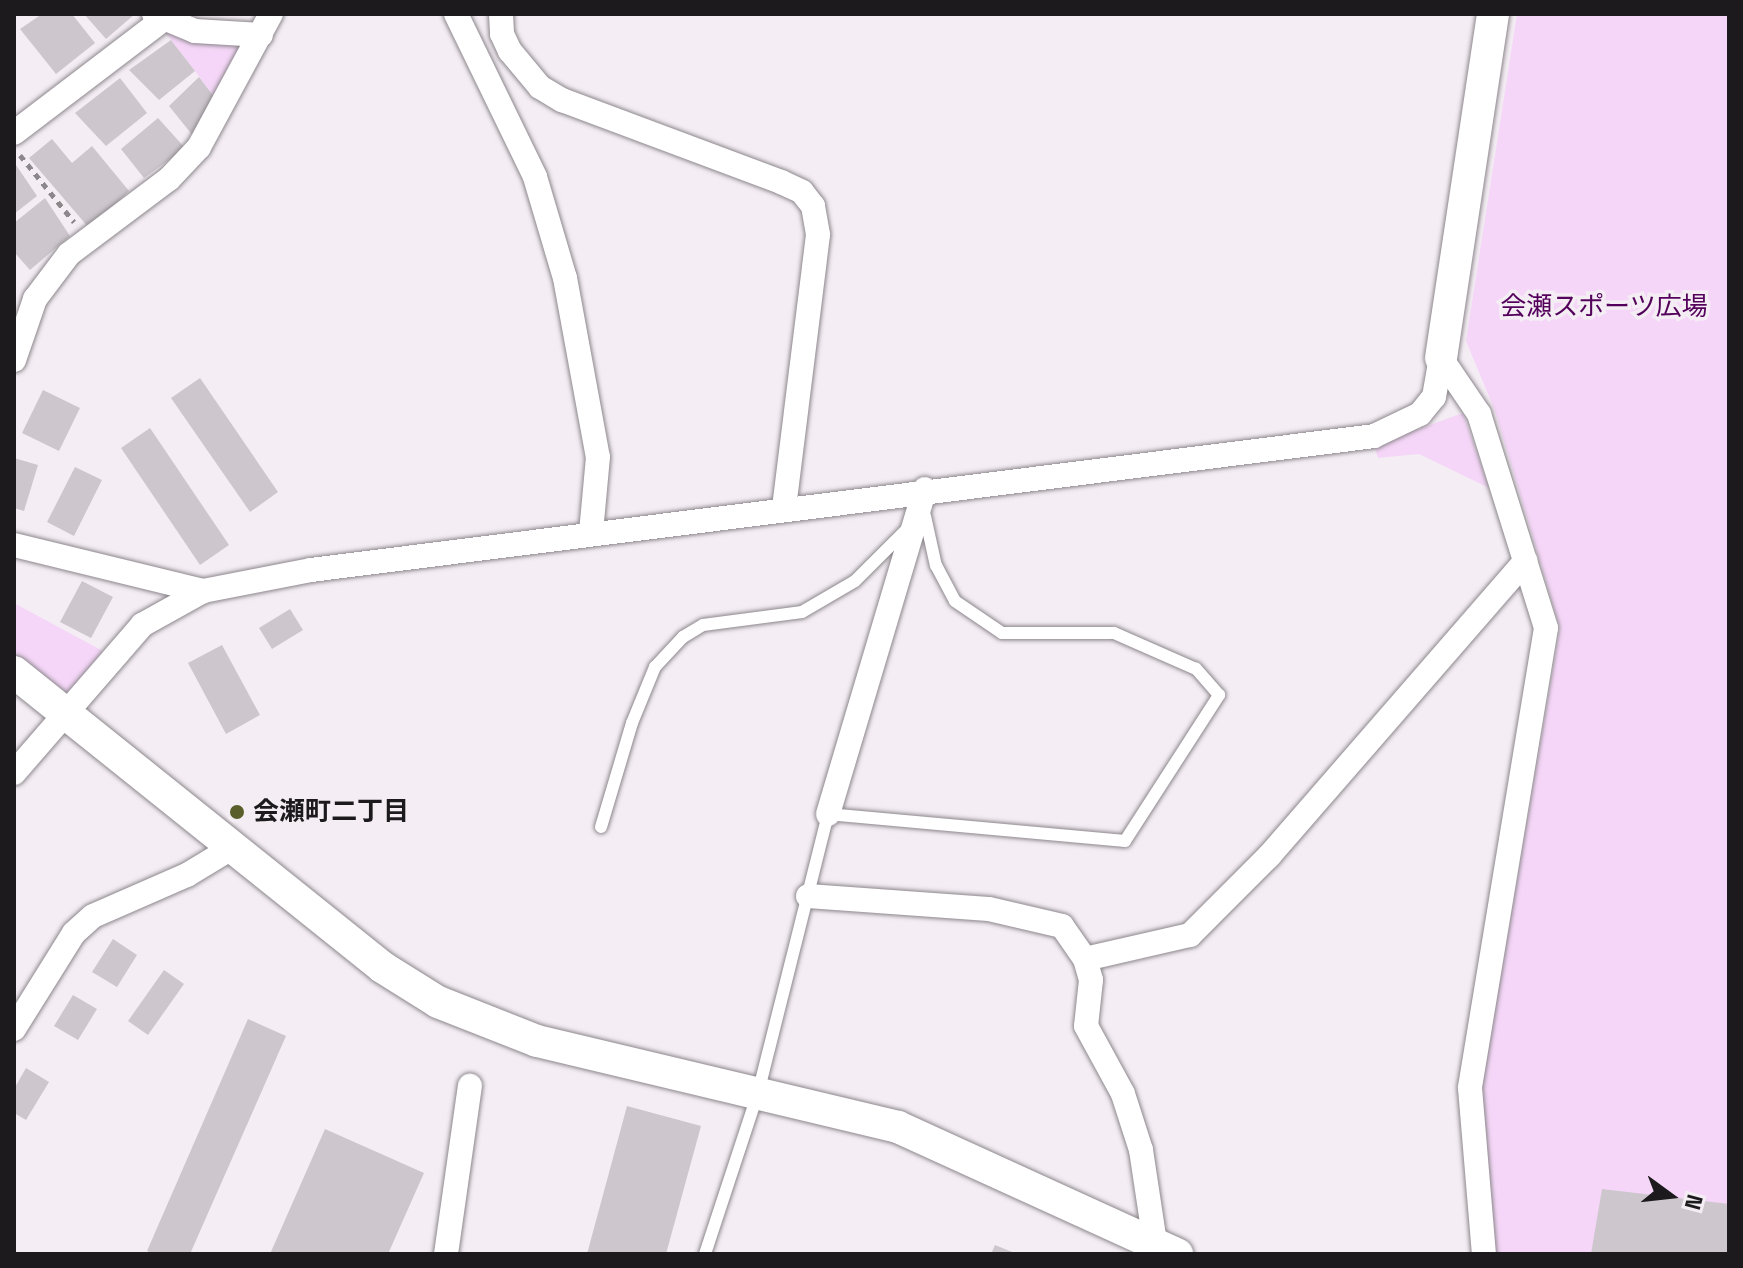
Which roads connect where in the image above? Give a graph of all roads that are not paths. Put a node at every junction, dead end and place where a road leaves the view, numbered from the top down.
1 (456, 14) edge
2 (501, 14) edge
3 (1493, 14) edge
4 (160, 16) edge
5 (266, 25) edge
6 (14, 133) edge
7 (1441, 358) junction
8 (14, 360) edge
9 (925, 489) junction
10 (784, 508) junction
11 (915, 521) junction
12 (591, 533) junction
13 (14, 545) edge
14 (1525, 561) junction
15 (203, 591) junction
16 (14, 672) edge
17 (65, 712) junction
18 (14, 773) edge
19 (828, 814) junction
20 (601, 827) dead end
21 (233, 847) junction
22 (808, 896) junction
23 (1085, 959) junction
24 (14, 1029) edge
25 (470, 1086) dead end
26 (758, 1093) junction
27 (1166, 1249) edge
28 (446, 1254) edge
29 (705, 1254) edge
30 (1484, 1254) edge

1 - 12 street
2 - 10 street
3 - 7 street
4 - 5 street
4 - 6 street
5 - 8 street
7 - 9 street
7 - 14 street
9 - 10 street
9 - 11 street
9 - 19 lane
10 - 12 street
11 - 19 street
11 - 20 lane
12 - 15 street
13 - 15 street
14 - 23 street
14 - 30 street
15 - 17 street
16 - 17 street
17 - 18 street
17 - 21 street
19 - 22 lane
21 - 24 street
21 - 26 street
22 - 23 street
22 - 26 lane
23 - 27 street
25 - 28 street
26 - 27 street
26 - 29 lane

